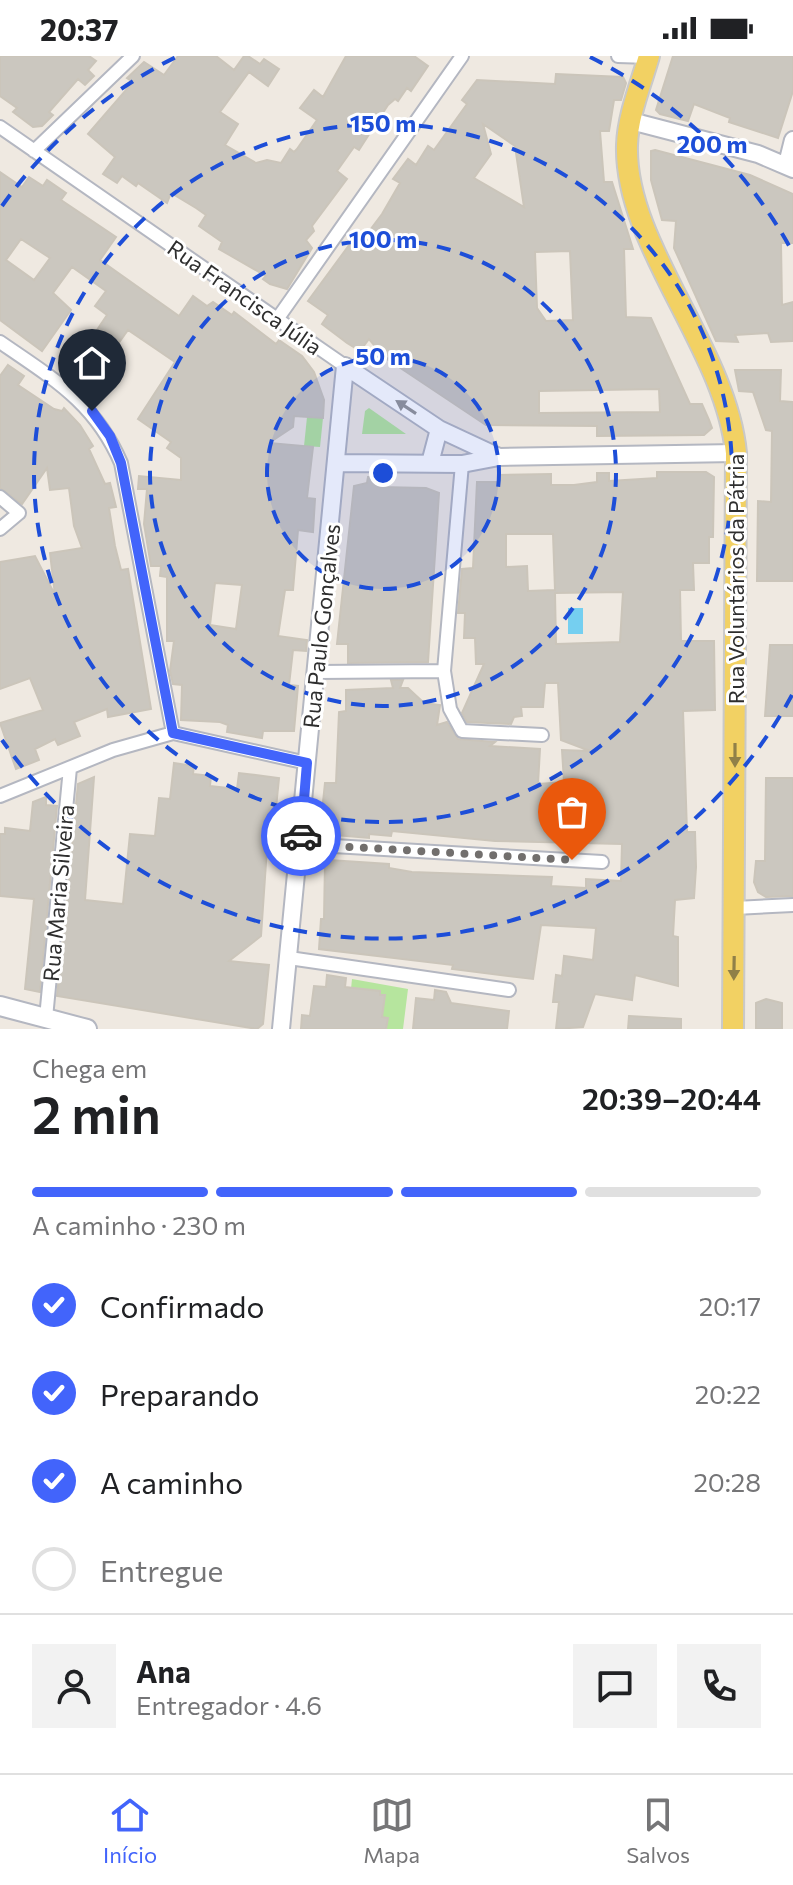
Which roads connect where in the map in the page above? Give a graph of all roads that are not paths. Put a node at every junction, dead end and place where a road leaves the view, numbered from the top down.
1 (133, 56) edge
2 (462, 56) edge
3 (618, 56) edge
4 (649, 56) edge
5 (631, 121) junction
6 (0, 127) edge
7 (793, 140) edge
8 (34, 151) junction
9 (790, 166) edge
10 (278, 318) junction
11 (0, 342) edge
12 (345, 366) junction
13 (439, 429) junction
14 (736, 453) junction
15 (499, 457) junction
16 (338, 463) junction
17 (430, 463) junction
18 (462, 464) junction
19 (0, 497) edge
20 (0, 529) edge
21 (444, 671) junction
22 (317, 672) junction
23 (173, 733) junction
24 (542, 735) dead end
25 (307, 763) junction
26 (70, 768) junction
27 (0, 796) edge
28 (300, 844) junction
29 (602, 862) dead end
30 (793, 905) edge
31 (735, 908) junction
32 (289, 958) junction
33 (509, 990) dead end
34 (0, 1006) edge
35 (46, 1018) junction
36 (87, 1029) edge
37 (281, 1029) edge
38 (733, 1029) edge

1 - 8 street
2 - 10 street
3 - 4 street
4 - 5 main road, Rua Voluntários da Pátria
5 - 9 street
5 - 14 main road, Rua Voluntários da Pátria
6 - 8 street, Rua Francisca Júlia
7 - 9 street
8 - 10 street, Rua Francisca Júlia
10 - 12 street, Rua Francisca Júlia
11 - 23 street
13 -> 12 street, Rua Francisca Júlia
12 - 16 street, Rua Paulo Gonçalves
13 - 15 street, Rua Francisca Júlia
13 - 17 street
14 - 15 street, Rua Francisca Júlia
14 -> 31 main road, Rua Voluntários da Pátria
15 - 18 street
16 - 17 street
16 - 22 street, Rua Paulo Gonçalves
17 - 18 street
18 - 21 street
19 - 20 street
21 - 22 street
21 - 24 street
22 - 25 street, Rua Paulo Gonçalves
23 - 25 street
23 - 26 street
25 - 28 street, Rua Paulo Gonçalves
26 - 27 street
26 - 35 street, Rua Maria Silveira
28 - 29 street
28 - 32 street, Rua Paulo Gonçalves
30 - 31 street
31 -> 38 main road, Rua Voluntários da Pátria
32 - 33 street
32 - 37 street, Rua Paulo Gonçalves
34 - 35 main road
35 - 36 main road

